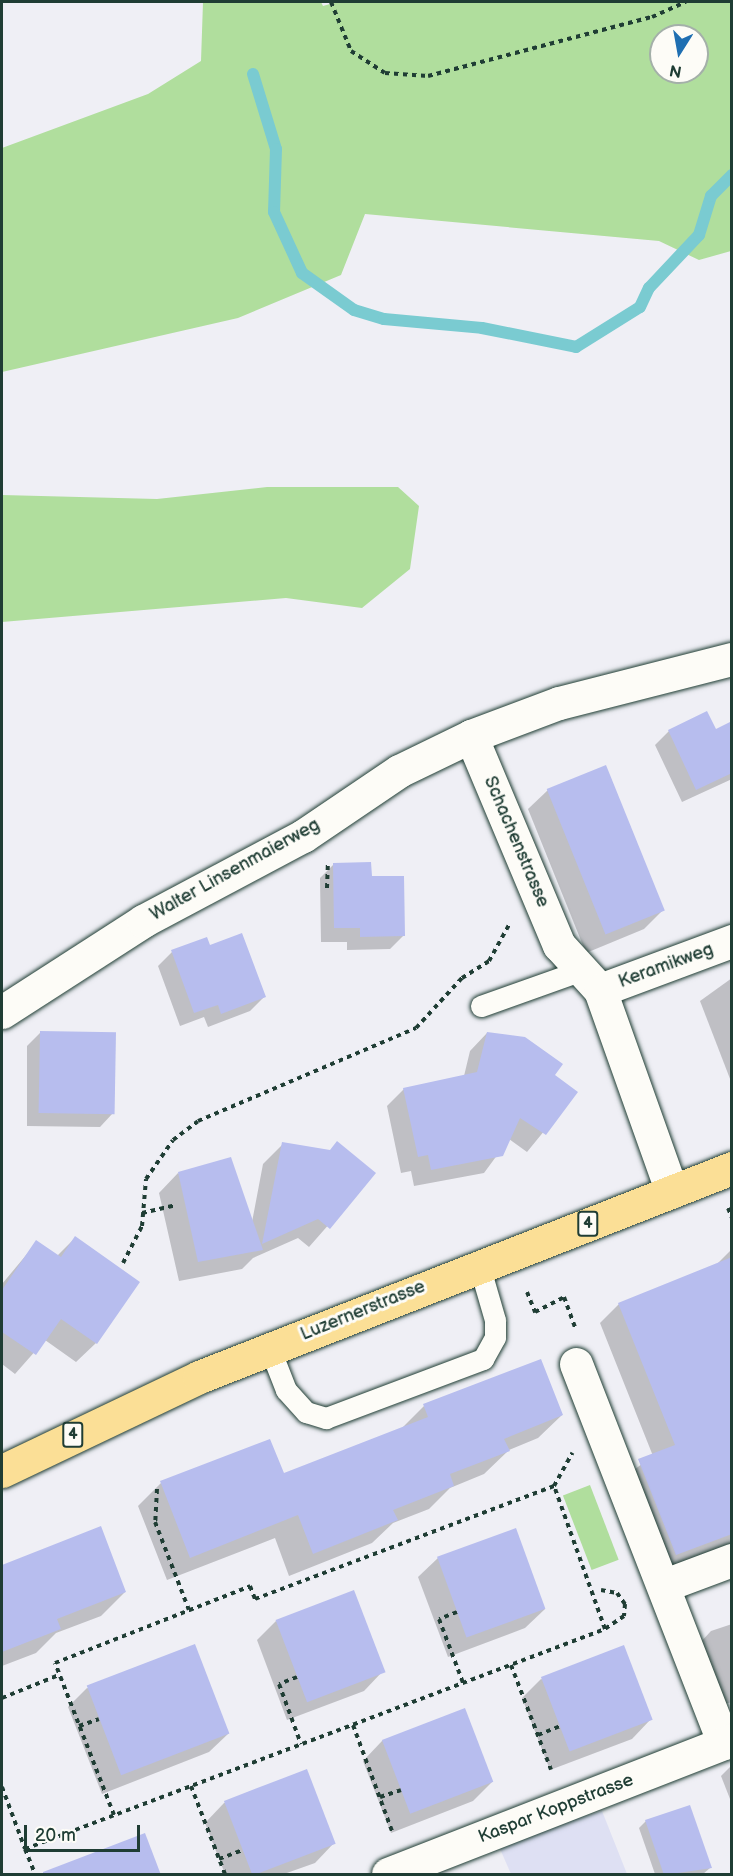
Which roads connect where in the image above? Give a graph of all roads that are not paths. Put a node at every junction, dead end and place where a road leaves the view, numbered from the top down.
1 (732, 659) edge
2 (471, 736) junction
3 (732, 941) edge
4 (591, 980) junction
5 (481, 1006) dead end
6 (2, 1012) edge
7 (732, 1168) edge
8 (672, 1192) junction
9 (479, 1265) junction
10 (270, 1349) junction
11 (576, 1364) dead end
12 (2, 1471) edge
13 (732, 1560) edge
14 (665, 1585) junction
15 (728, 1742) edge
16 (397, 1871) edge

1 - 2 street
2 - 4 street, Schachenstrasse
2 - 6 street, Walter Linsenmaierweg
3 - 4 street, Keramikweg
4 - 5 lane
4 - 8 street, Schachenstrasse
7 - 8 main road, Luzernerstrasse / 4
8 - 9 main road, Luzernerstrasse / 4
9 - 10 main road, Luzernerstrasse / 4
9 - 10 lane
10 - 12 main road, Luzernerstrasse / 4
11 - 14 street, Kaspar Koppstrasse
13 - 14 street
14 - 15 street, Kaspar Koppstrasse
15 - 16 street, Kaspar Koppstrasse

